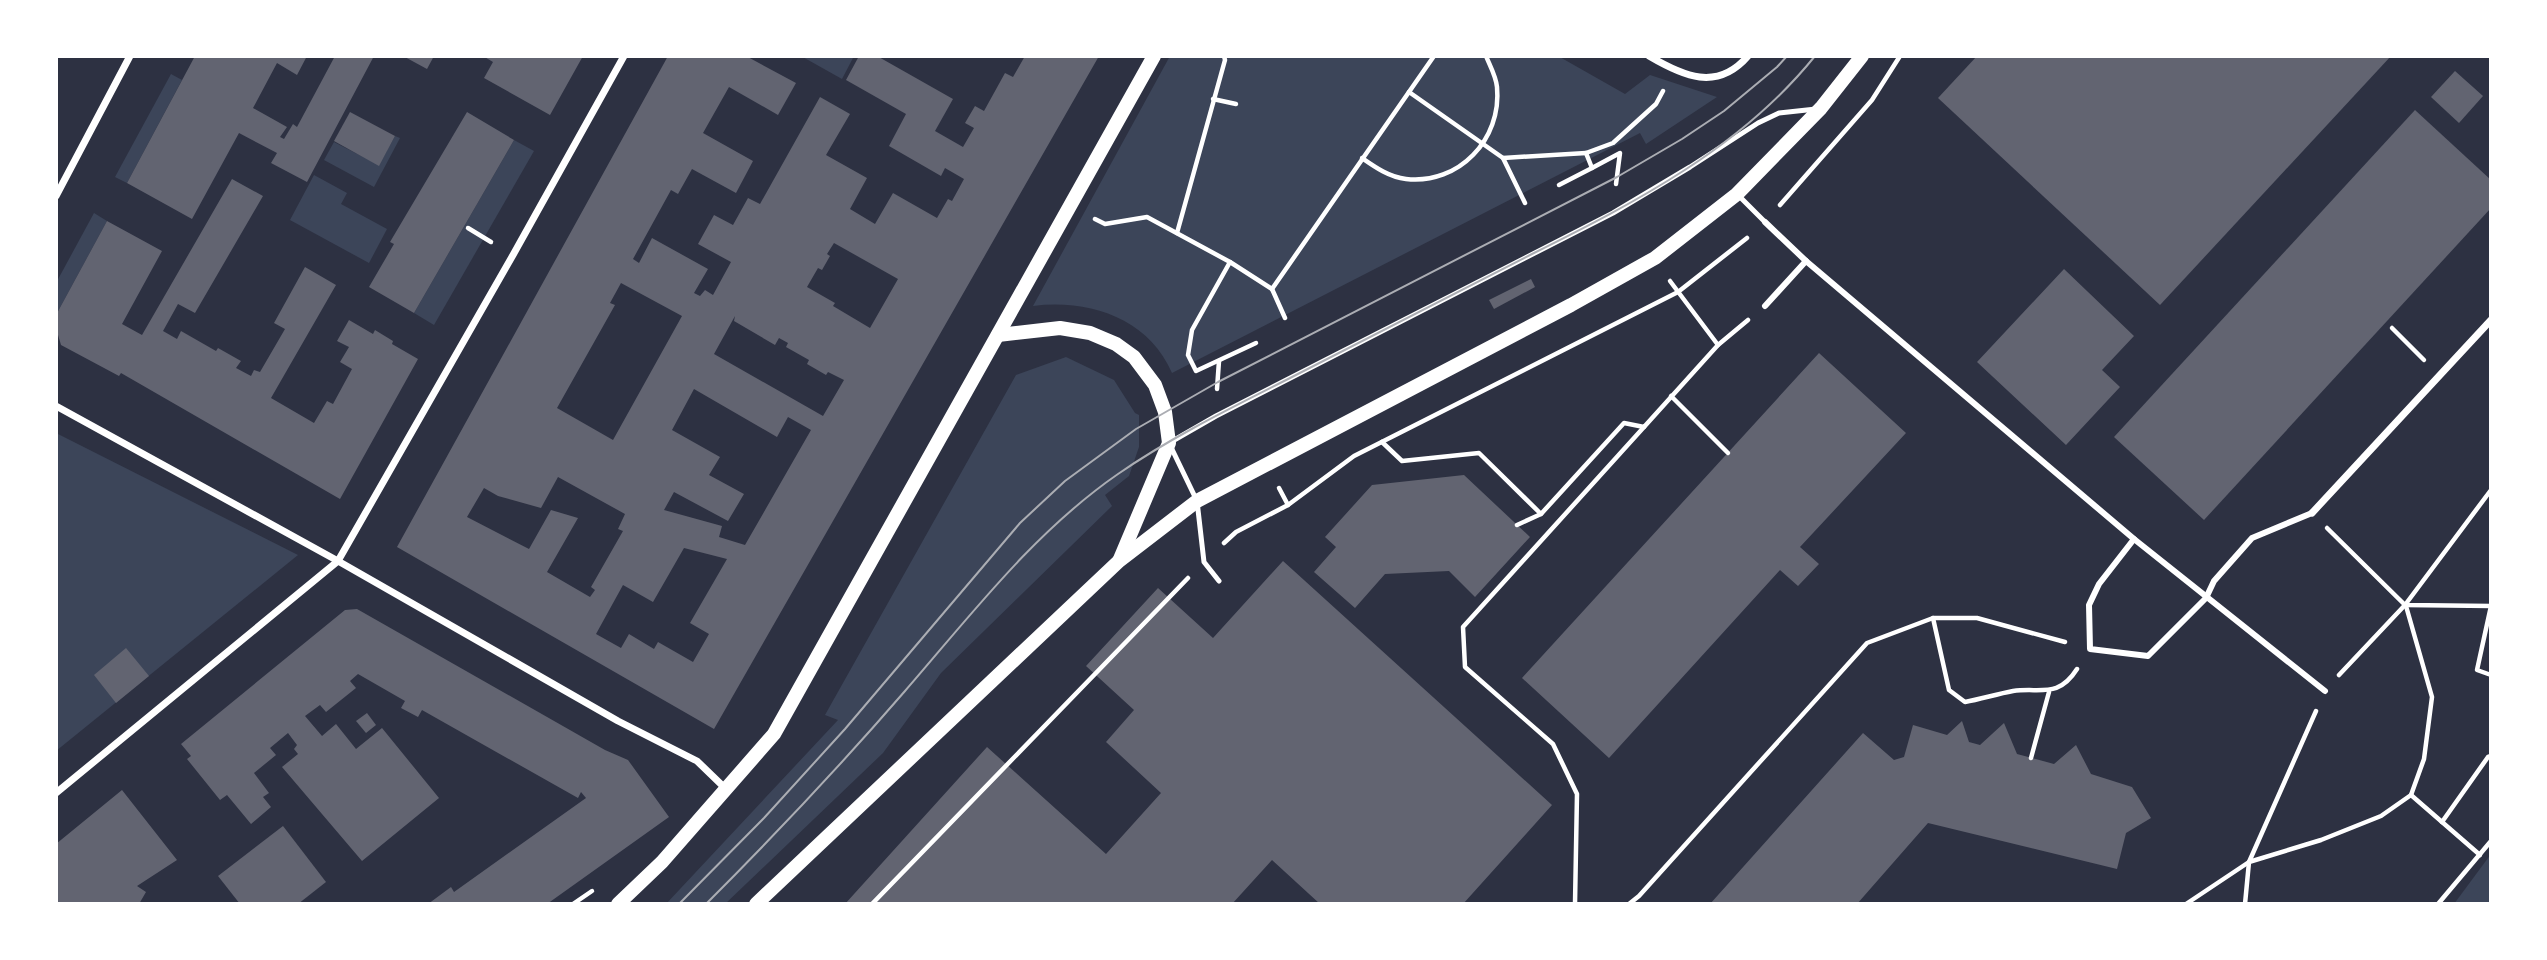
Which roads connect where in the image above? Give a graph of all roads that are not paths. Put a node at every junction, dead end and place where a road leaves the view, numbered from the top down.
1 (130, 56) edge
2 (624, 56) edge
3 (1154, 56) edge
4 (1649, 56) edge
5 (1748, 56) edge
6 (1862, 56) edge
7 (1821, 108) junction
8 (1737, 194) junction
9 (56, 196) edge
10 (1765, 222) joint
11 (1806, 261) junction
12 (1765, 306) road end
13 (2491, 320) edge
14 (998, 335) junction
15 (56, 406) edge
16 (1169, 443) junction
17 (1198, 501) junction
18 (2312, 513) joint
19 (2134, 539) junction
20 (338, 561) junction
21 (1119, 561) junction
22 (1219, 581) dead end
23 (2206, 598) junction
24 (2325, 691) road end
25 (727, 790) junction
26 (56, 793) edge
27 (618, 904) edge
28 (756, 904) edge

1 - 9 street
2 - 20 street
3 - 14 main road
4 - 5 street
6 - 7 main road
7 - 8 main road
7 - 16 lane
8 - 10 lane
8 - 17 main road
10 - 11 street
11 - 12 street
11 - 19 street
13 - 18 street
14 - 16 main road
14 - 25 main road
15 - 20 street
16 - 17 lane
16 - 21 main road
17 - 21 main road
17 - 22 lane
18 - 23 street
19 - 23 street
19 - 23 street
20 - 25 street
20 - 26 street
21 - 28 main road
23 - 24 street
25 - 27 main road

